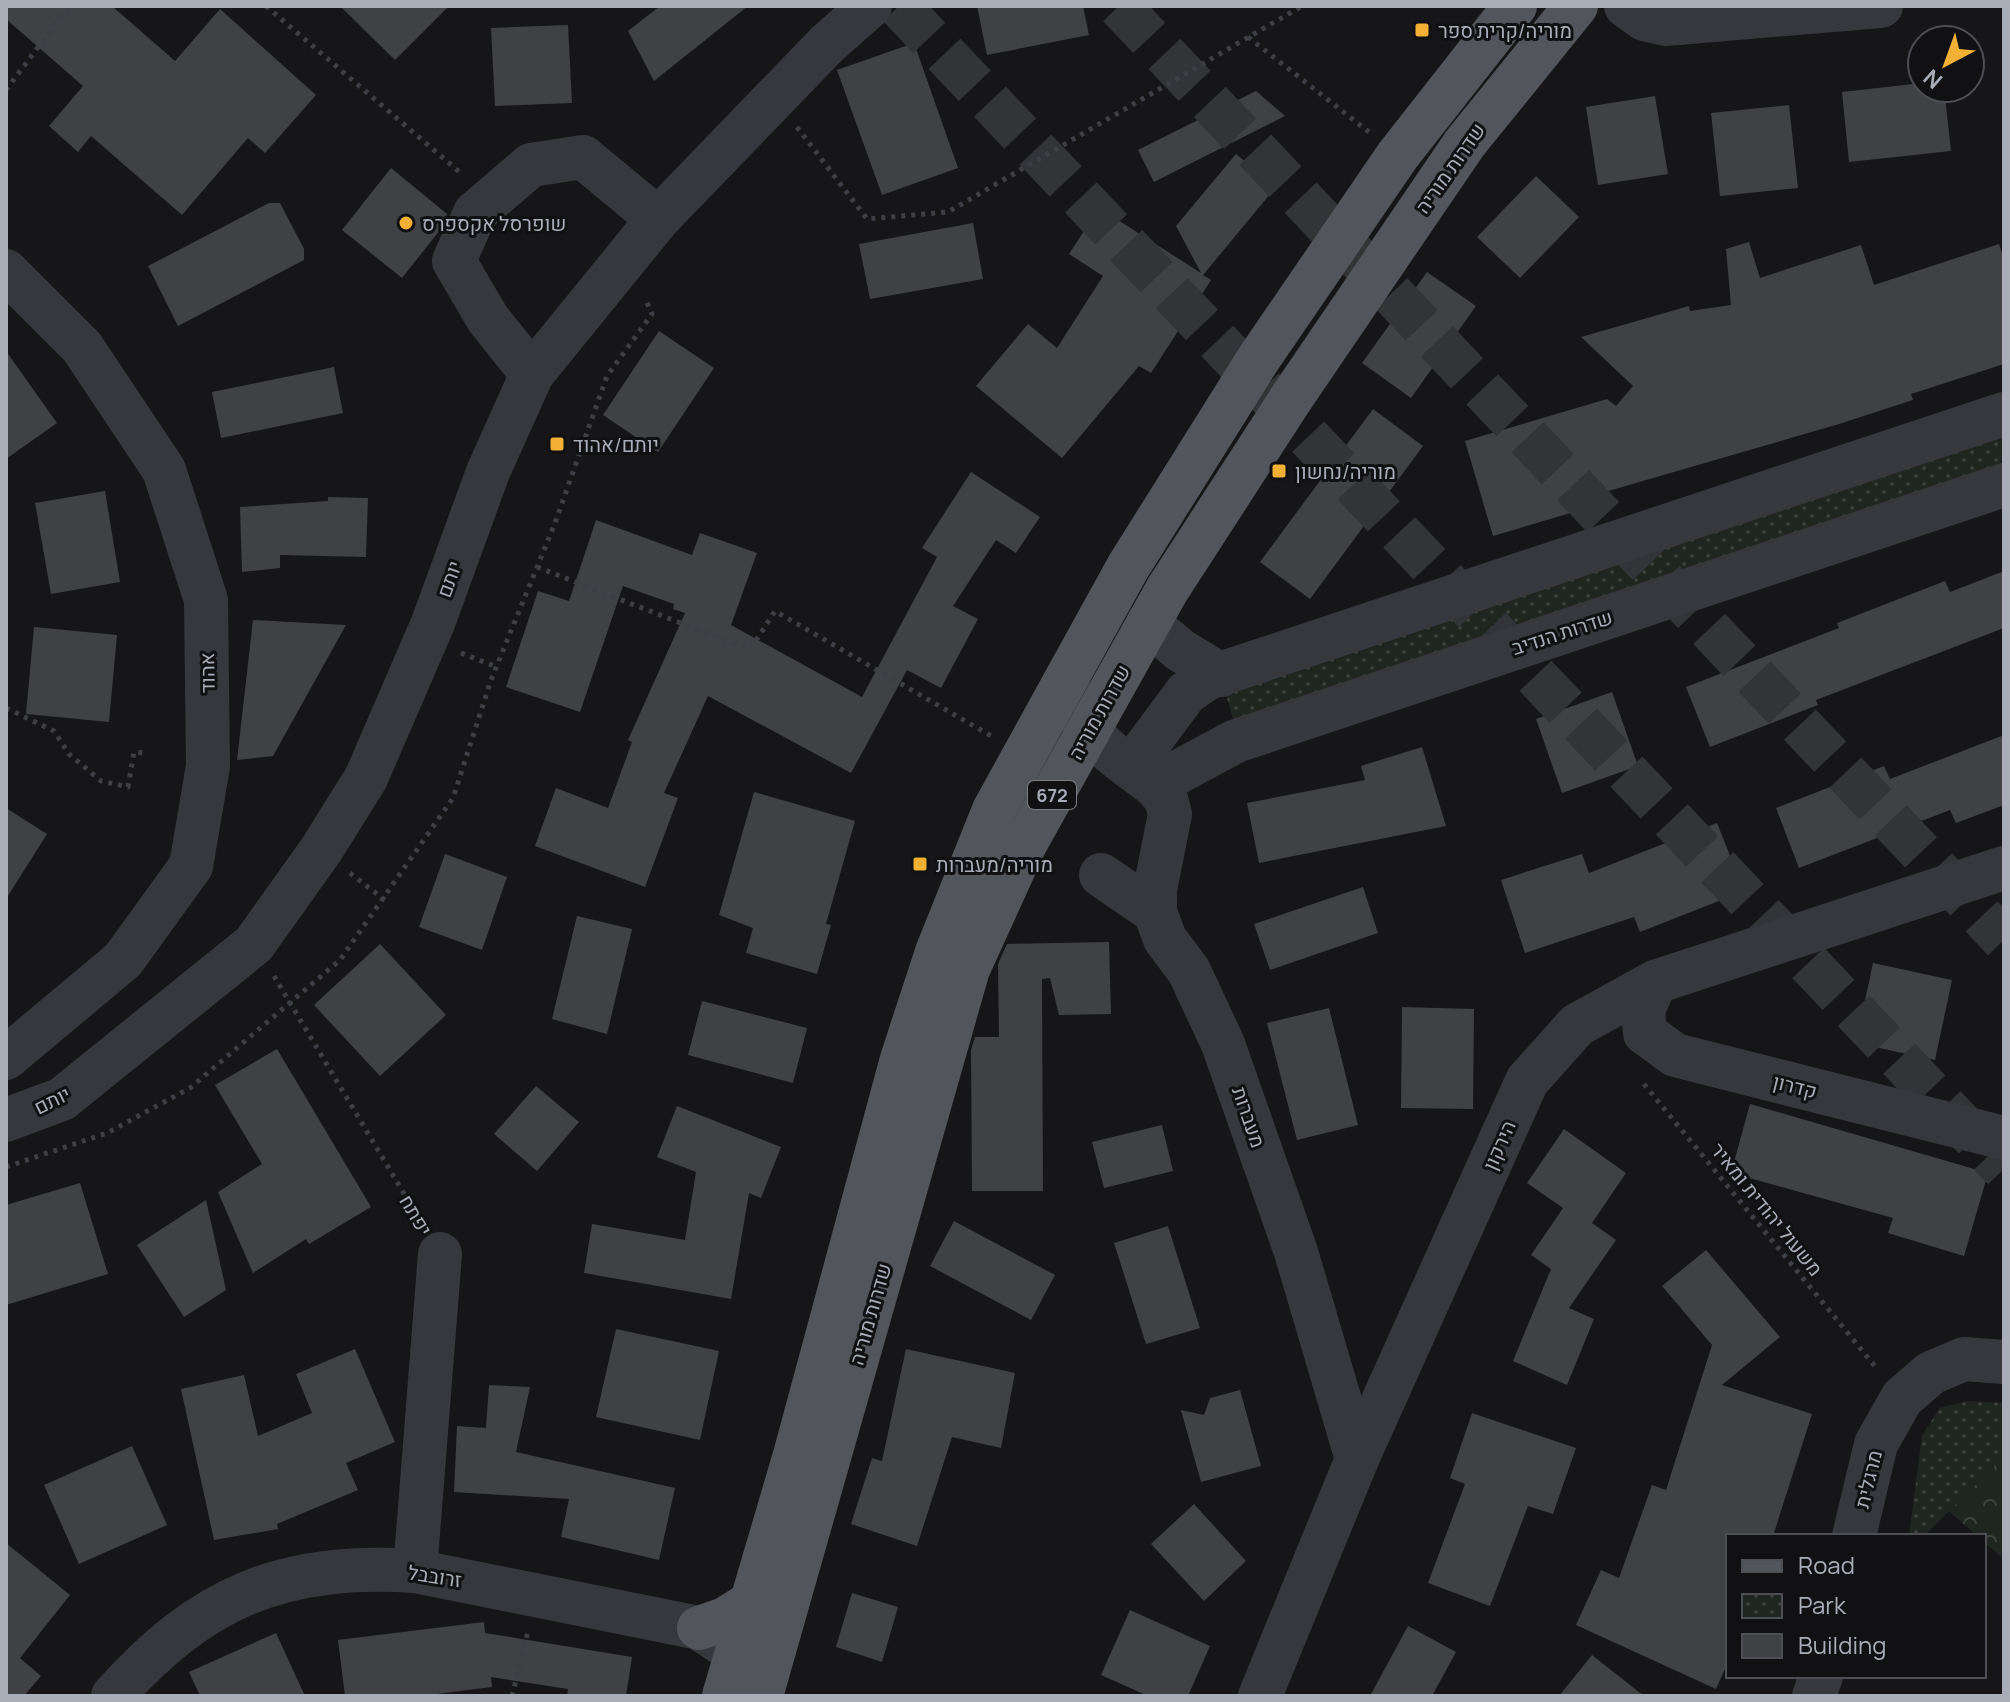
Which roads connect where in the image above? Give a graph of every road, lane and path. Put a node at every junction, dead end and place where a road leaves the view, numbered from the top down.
1 (69, 6) edge
2 (266, 6) edge
3 (870, 6) edge
4 (1302, 6) edge
5 (1515, 6) edge
6 (1576, 6) edge
7 (1626, 6) edge
8 (1881, 6) edge
9 (1247, 37) junction
10 (6, 90) edge
11 (775, 98) junction
12 (1398, 155) junction
13 (491, 199) junction
14 (658, 219) junction
15 (6, 271) edge
16 (532, 374) junction
17 (2004, 414) edge
18 (2004, 485) edge
19 (537, 567) dead end
20 (1148, 623) junction
21 (1080, 657) junction
22 (1221, 675) junction
23 (6, 708) edge
24 (1089, 730) junction
25 (144, 753) dead end
26 (1023, 754) junction
27 (1143, 776) junction
28 (2004, 868) edge
29 (1101, 875) dead end
30 (1155, 912) junction
31 (254, 944) junction
32 (1655, 982) junction
33 (1645, 1033) junction
34 (6, 1058) edge
35 (6, 1120) edge
36 (2004, 1138) edge
37 (440, 1254) joint
38 (2004, 1362) edge
39 (1902, 1398) junction
40 (1357, 1459) junction
41 (1854, 1534) edge
42 (415, 1571) junction
43 (752, 1602) junction
44 (530, 1625) dead end
45 (699, 1628) junction
46 (737, 1654) junction
47 (113, 1696) edge
48 (512, 1696) edge
49 (724, 1696) edge
50 (754, 1696) edge
51 (761, 1696) edge
52 (1260, 1696) edge

1 - 10 path
2 - 13 path
3 - 11 street, יותם
4 - 9 path
5 - 12 main road, שדרות מוריה / 672
6 - 20 main road, שדרות מוריה / 672
7 - 8 street
9 - 11 path
9 - 12 path
11 - 14 street, יותם
12 - 21 main road, שדרות מוריה / 672
13 - 14 street
13 - 16 street
14 - 16 street, יותם
15 - 34 street, אהוד
16 - 31 street, יותם
17 - 22 street
18 - 27 street, שדרות הנדיב
19 - 26 path
20 - 22 street
20 - 24 main road, שדרות מוריה / 672
21 - 24 street
21 - 26 main road, שדרות מוריה / 672
22 - 27 street
23 - 25 path
24 - 27 street
24 - 51 main road, שדרות מוריה / 672
26 - 43 main road, שדרות מוריה / 672
27 - 30 street, מעברות
28 - 32 street, הירקון
29 - 30 street
30 - 40 street, מעברות
31 - 35 street, יותם
31 - 37 path, יפתח
32 - 33 street
32 - 40 street, הירקון
33 - 36 street, קדרון
33 - 39 path, משעול יהודית ומאיר
37 - 42 street, יפתח
38 - 39 street, מרגלית
39 - 41 street, מרגלית
40 - 52 street, הירקון
42 - 45 street, זרובבל
42 - 47 street, זרובבל
43 - 45 main road
43 - 46 main road, שדרות מוריה / 672
44 - 48 path
45 - 46 street, זרובבל
46 - 49 main road, שדרות מוריה / 672
46 - 50 street

